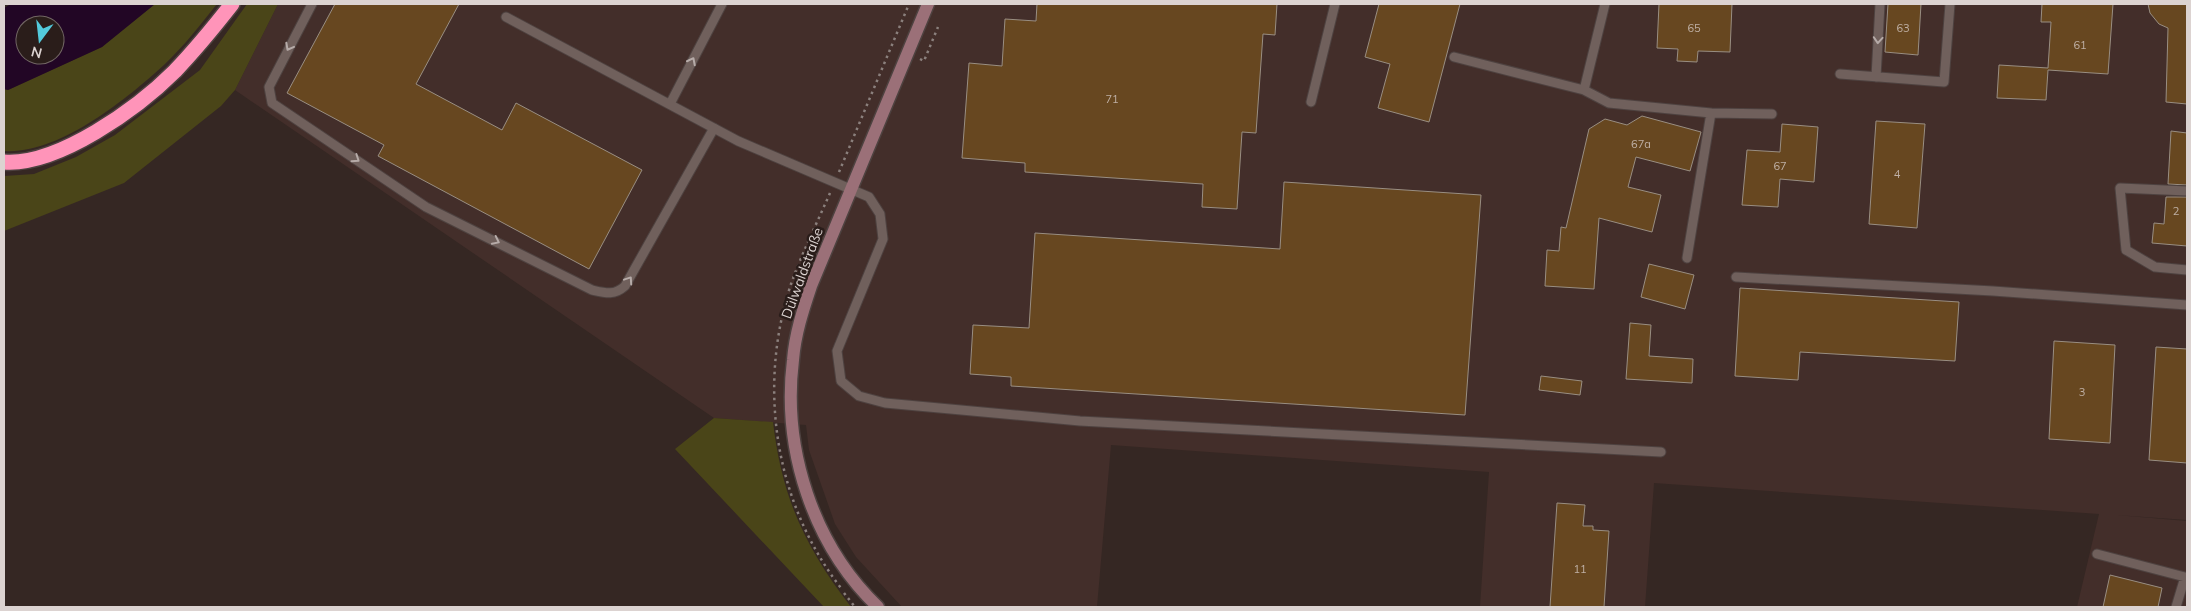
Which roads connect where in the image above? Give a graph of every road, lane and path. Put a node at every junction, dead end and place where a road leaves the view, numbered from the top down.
1 (232, 4) edge
2 (312, 4) edge
3 (722, 4) edge
4 (909, 4) edge
5 (928, 4) edge
6 (1335, 4) edge
7 (1605, 4) edge
8 (1880, 4) edge
9 (1950, 4) edge
10 (506, 17) dead end
11 (1454, 57) dead end
12 (1840, 74) dead end
13 (1876, 77) junction
14 (1584, 90) junction
15 (1310, 102) dead end
16 (670, 104) junction
17 (1711, 113) junction
18 (1772, 114) dead end
19 (714, 128) junction
20 (4, 162) edge
21 (835, 181) junction
22 (851, 188) junction
23 (2187, 191) edge
24 (1687, 258) dead end
25 (2187, 270) edge
26 (1736, 277) dead end
27 (2187, 306) edge
28 (1660, 452) dead end
29 (2097, 554) dead end
30 (2186, 574) edge
31 (855, 607) edge
32 (878, 607) edge
33 (2176, 607) edge

1 - 20 highway
2 -> 19 lane
16 -> 3 lane
4 - 21 path
5 - 22 street, Dülwaldstraße
6 - 15 lane
7 - 14 lane
8 -> 13 lane
9 - 13 lane
10 - 16 lane
11 - 14 lane
12 - 13 lane
14 - 17 lane
16 - 19 lane
17 - 18 lane
17 - 24 lane
19 - 21 lane
21 - 22 lane
21 - 31 path
22 - 28 lane
22 - 32 street, Dülwaldstraße
23 - 25 lane
26 - 27 lane
29 - 30 lane
30 - 33 lane

